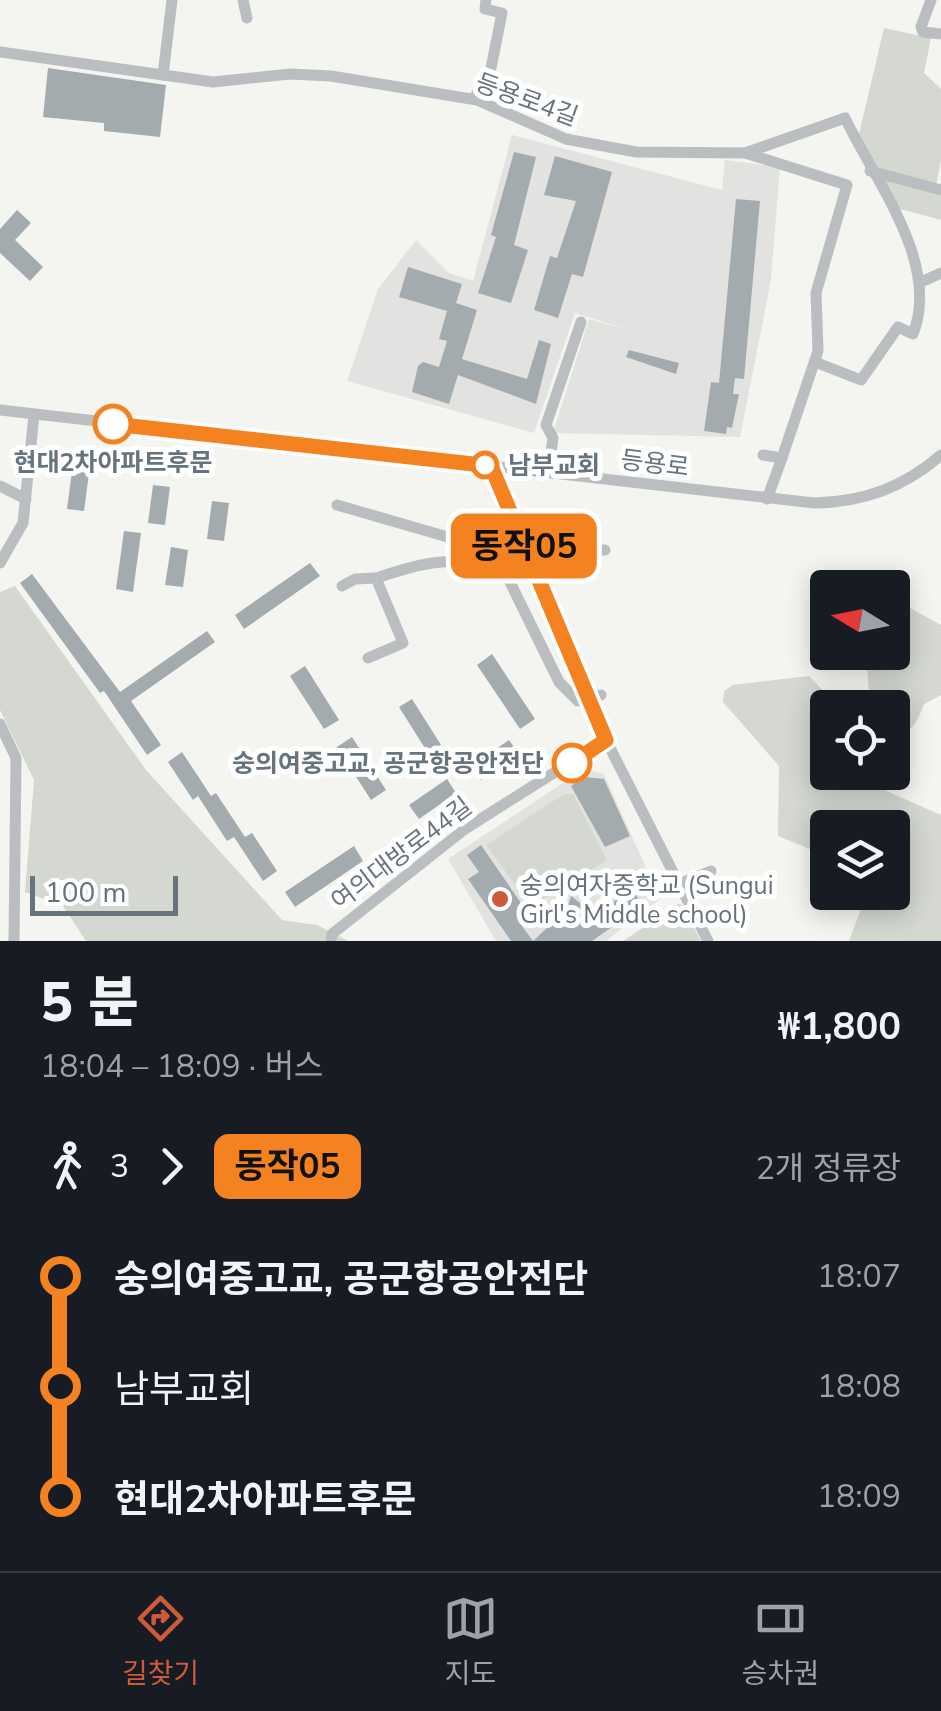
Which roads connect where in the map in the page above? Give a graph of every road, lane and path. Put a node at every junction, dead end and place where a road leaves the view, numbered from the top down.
1 (172, 0) edge
2 (243, 0) edge
3 (486, 0) edge
4 (931, 0) edge
5 (246, 18) dead end
6 (941, 34) edge
7 (0, 52) edge
8 (163, 75) junction
9 (474, 100) junction
10 (745, 154) junction
11 (870, 171) junction
12 (941, 190) edge
13 (941, 260) edge
14 (941, 272) edge
15 (921, 282) junction
16 (580, 322) dead end
17 (815, 362) junction
18 (0, 410) edge
19 (34, 415) junction
20 (763, 455) dead end
21 (941, 455) edge
22 (782, 458) junction
23 (491, 466) junction
24 (548, 473) junction
25 (0, 486) edge
26 (26, 499) junction
27 (768, 499) junction
28 (337, 505) dead end
29 (606, 550) dead end
30 (528, 554) junction
31 (0, 562) edge
32 (376, 578) junction
33 (342, 586) dead end
34 (368, 658) dead end
35 (595, 698) junction
36 (0, 724) edge
37 (606, 740) junction
38 (710, 871) dead end
39 (681, 884) junction
40 (14, 941) edge
41 (331, 941) edge
42 (708, 941) edge

1 - 8 street
2 - 5 street
3 - 9 street
4 - 6 street
7 - 8 street, 등용로4길
8 - 9 street, 등용로4길
9 - 10 street, 등용로4길
10 - 11 street, 등용로4길
10 - 17 street
11 - 12 street
11 - 15 street
13 - 14 street
14 - 15 street
15 - 17 street
16 - 24 street
17 - 22 street
18 - 19 street, 등용로
19 - 23 street, 등용로
19 - 26 street
20 - 22 street
21 - 27 street, 등용로
22 - 27 street
23 - 24 street, 등용로
23 - 30 street
24 - 27 street, 등용로
25 - 26 street
26 - 31 street
28 - 30 street
29 - 30 street
30 - 35 street
32 - 33 street
32 - 34 street
32 - 35 street
35 - 37 street
36 - 40 street
37 - 39 street
37 - 41 street, 여의대방로44길
38 - 39 street
39 - 42 street

